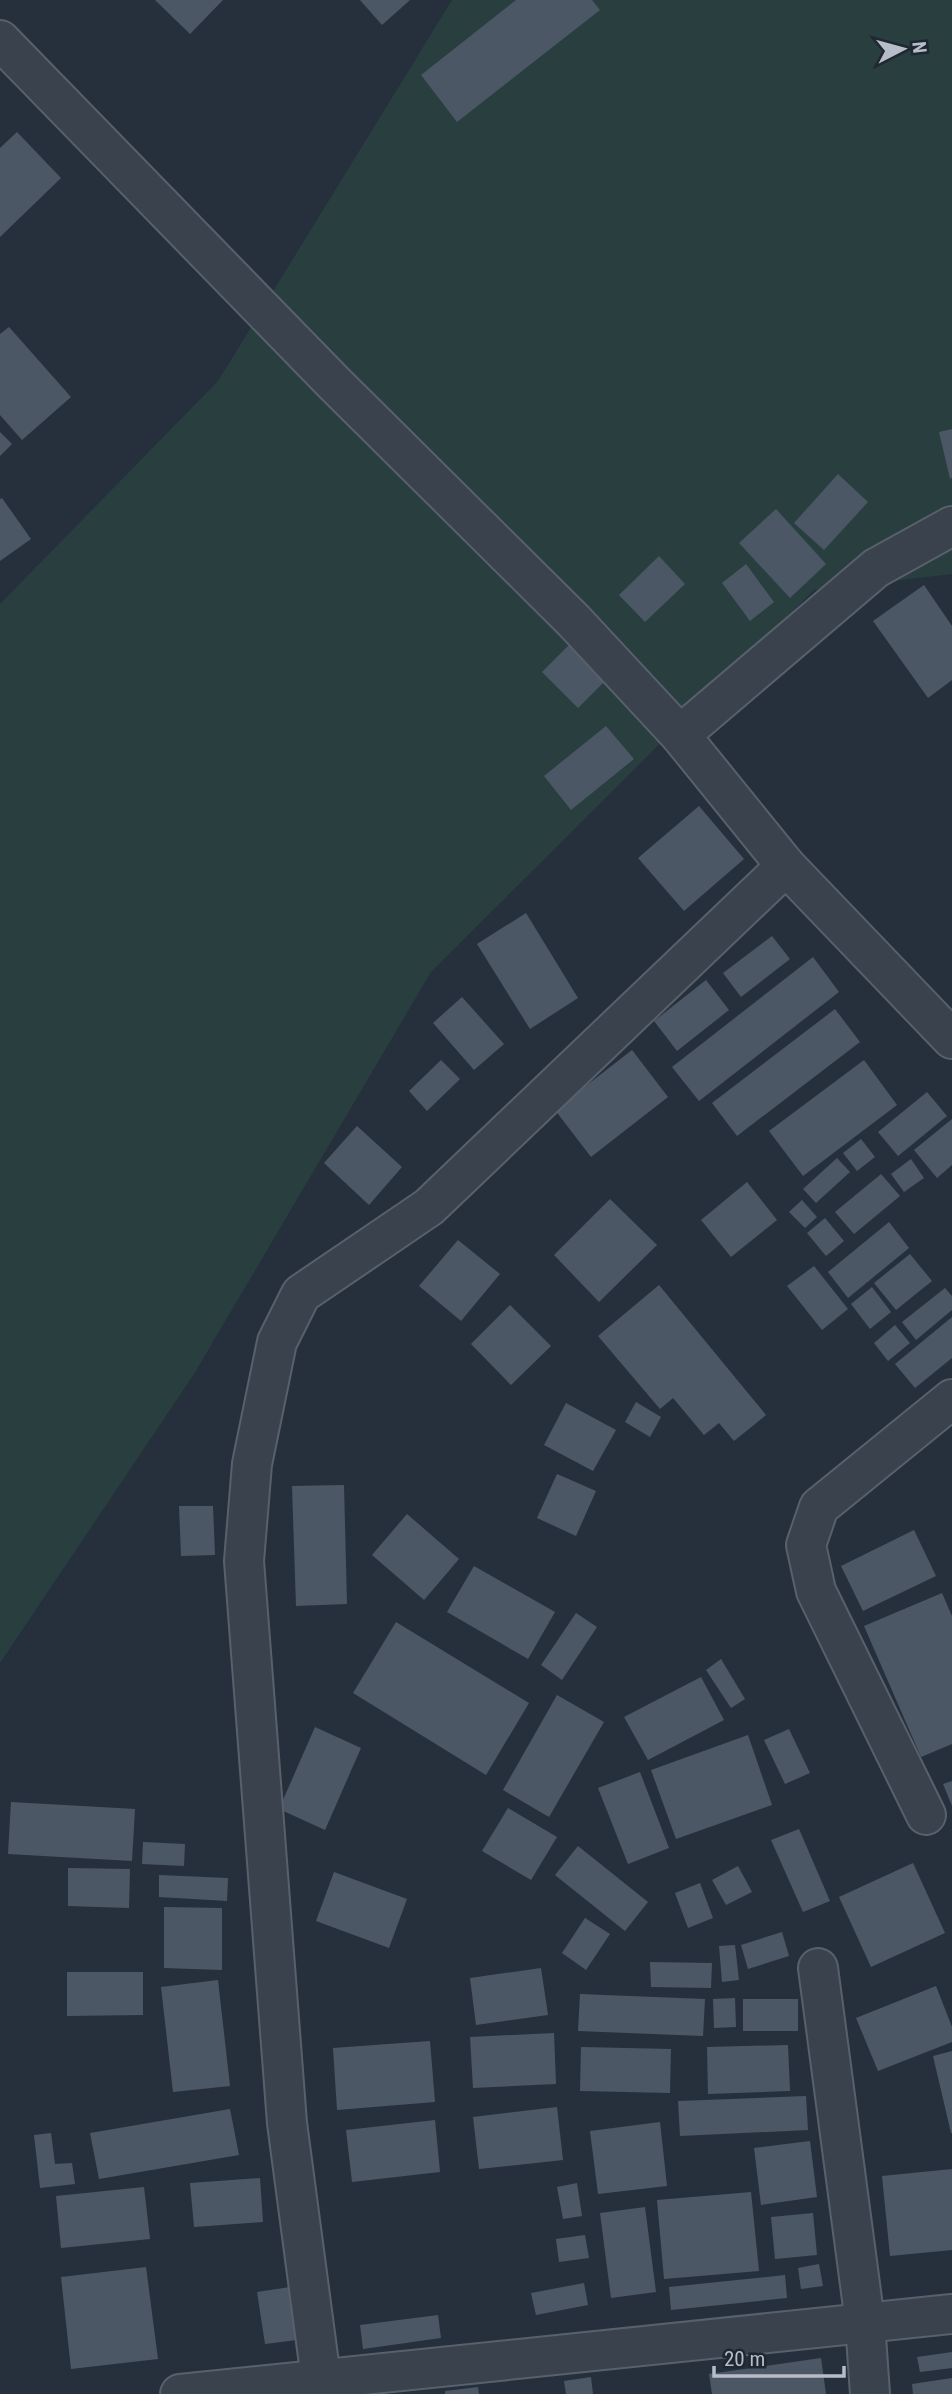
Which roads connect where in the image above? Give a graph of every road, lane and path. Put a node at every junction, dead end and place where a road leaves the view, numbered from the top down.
1 (0, 40) edge
2 (952, 526) edge
3 (680, 735) junction
4 (786, 866) junction
5 (952, 1039) edge
6 (952, 1399) edge
7 (926, 1815) dead end
8 (818, 1968) dead end
9 (952, 2314) edge
10 (864, 2322) junction
11 (322, 2386) edge
12 (180, 2394) edge
13 (870, 2394) edge

1 - 3 street
2 - 3 street
3 - 4 street
4 - 5 street
4 - 11 street
6 - 7 street
8 - 10 street
9 - 10 street
10 - 11 street
10 - 13 street
11 - 12 street

